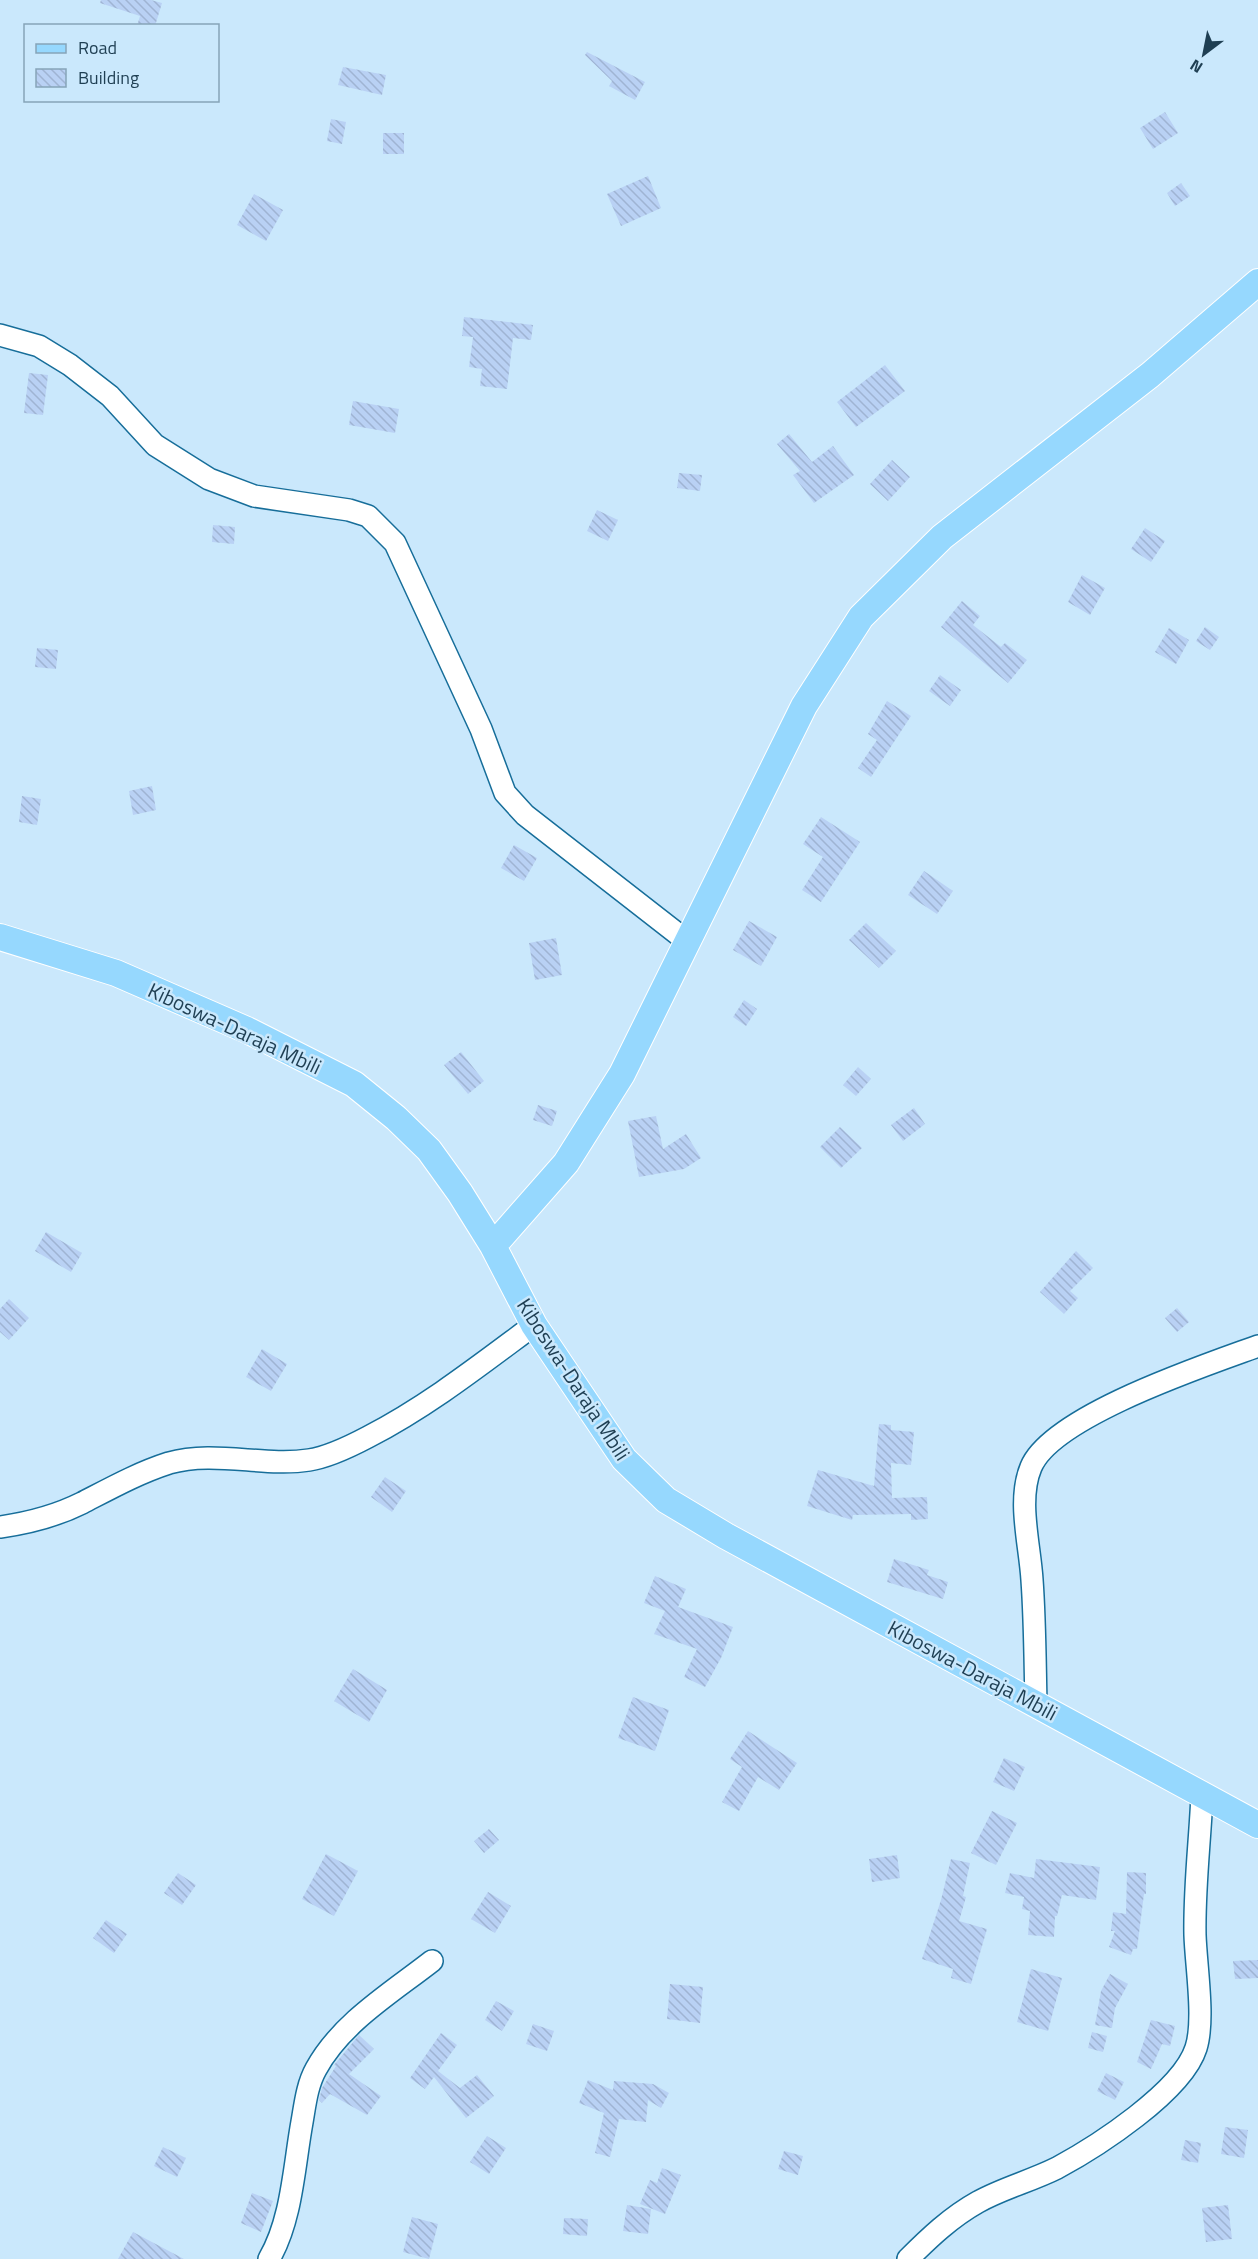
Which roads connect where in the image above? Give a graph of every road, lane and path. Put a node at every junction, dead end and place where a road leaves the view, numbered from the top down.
1 (1258, 282) edge
2 (0, 335) edge
3 (0, 937) edge
4 (688, 942) junction
5 (493, 1246) junction
6 (534, 1325) junction
7 (1258, 1346) edge
8 (0, 1527) edge
9 (1036, 1704) junction
10 (1202, 1795) junction
11 (1258, 1825) edge
12 (432, 1961) dead end
13 (269, 2259) edge
14 (908, 2259) edge

1 - 4 main road
2 - 4 street
3 - 5 main road, Kiboswa-Daraja Mbili
4 - 5 main road
5 - 6 main road, Kiboswa-Daraja Mbili
6 - 8 street
6 - 9 main road, Kiboswa-Daraja Mbili
7 - 9 street
9 - 10 main road, Kiboswa-Daraja Mbili
10 - 11 main road, Kiboswa-Daraja Mbili
10 - 14 street
12 - 13 street

